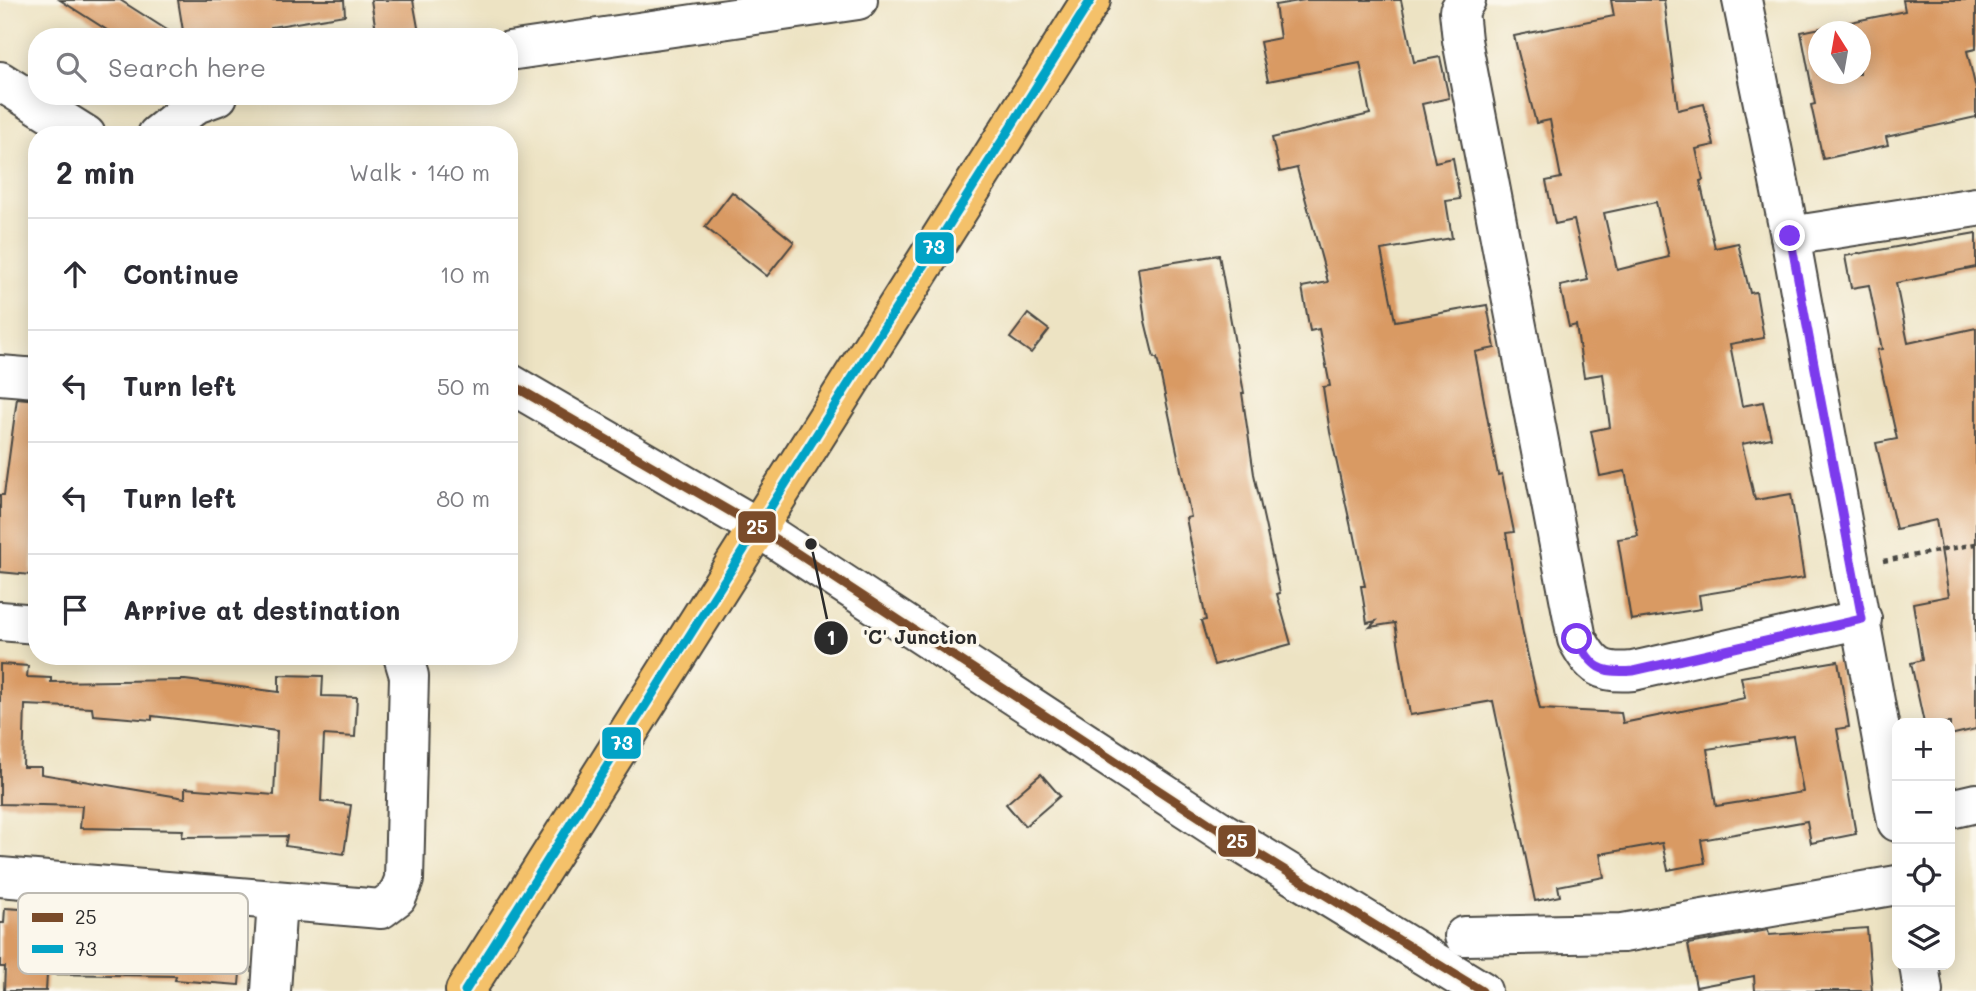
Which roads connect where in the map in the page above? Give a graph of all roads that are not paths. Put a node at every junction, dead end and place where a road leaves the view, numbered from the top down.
1 (858, 0) edge
2 (1091, 0) edge
3 (1466, 0) edge
4 (1742, 0) edge
5 (518, 50) edge
6 (0, 80) edge
7 (28, 98) edge
8 (39, 105) edge
9 (195, 105) edge
10 (72, 126) edge
11 (168, 126) edge
12 (1976, 207) edge
13 (1790, 236) junction
14 (0, 375) edge
15 (28, 377) edge
16 (518, 388) edge
17 (757, 527) junction
18 (1862, 619) junction
19 (0, 621) edge
20 (28, 623) edge
21 (406, 665) edge
22 (1892, 791) edge
23 (1976, 803) edge
24 (1955, 808) edge
25 (0, 877) edge
26 (1892, 886) edge
27 (185, 893) edge
28 (248, 898) edge
29 (277, 901) junction
30 (1464, 936) dead end
31 (1920, 970) edge
32 (271, 991) edge
33 (464, 991) edge
34 (1482, 991) edge
35 (1923, 991) edge

1 - 5 street
2 - 17 main road
3 - 18 street
4 - 13 street
6 - 7 street
8 - 10 street
9 - 11 street
12 - 13 street
13 - 18 street
14 - 15 street
16 - 17 street
17 - 33 main road
17 - 34 street
18 - 22 street
19 - 20 street
21 - 29 street
23 - 24 street
25 - 27 street
26 - 30 street
28 - 29 street
29 - 32 street
31 - 35 street

